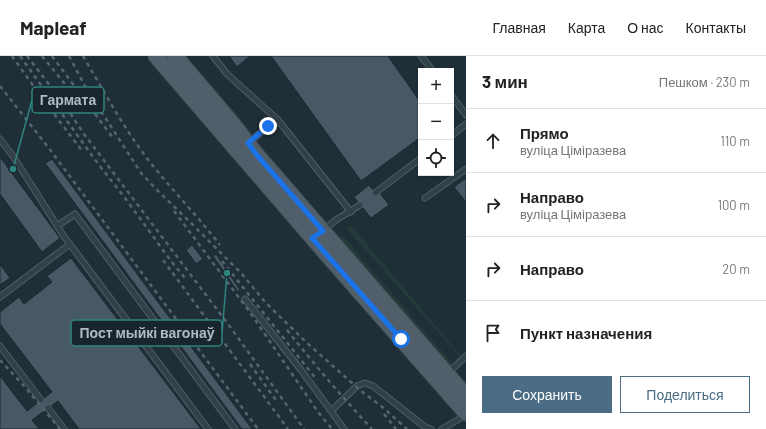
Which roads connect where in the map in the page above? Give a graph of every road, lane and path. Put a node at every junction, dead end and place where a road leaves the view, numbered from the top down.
1 (156, 56) edge
2 (175, 56) edge
3 (213, 56) edge
4 (421, 56) edge
5 (431, 68) edge
6 (454, 99) edge
7 (466, 115) edge
8 (278, 120) junction
9 (466, 124) edge
10 (454, 134) edge
11 (0, 139) edge
12 (248, 143) junction
13 (418, 160) edge
14 (466, 169) edge
15 (375, 192) dead end
16 (425, 198) dead end
17 (360, 205) dead end
18 (351, 212) junction
19 (57, 226) junction
20 (318, 234) junction
21 (70, 244) junction
22 (0, 297) edge
23 (245, 298) dead end
24 (0, 346) edge
25 (466, 356) edge
26 (447, 374) junction
27 (466, 396) edge
28 (41, 400) dead end
29 (48, 408) dead end
30 (331, 411) junction
31 (463, 416) edge
32 (64, 429) edge
33 (208, 429) edge
34 (235, 429) edge
35 (344, 429) edge
36 (431, 429) edge
37 (442, 429) edge

1 - 20 main road
2 - 12 main road
3 - 8 lane
4 - 5 lane
6 - 7 lane
8 - 12 lane
8 - 18 lane
9 - 10 lane
11 - 19 lane
12 - 20 main road
13 - 15 lane
14 - 16 lane
17 - 18 lane
18 - 20 lane
19 - 21 lane
19 - 34 lane
20 - 26 main road
20 - 31 main road
21 - 22 lane
21 - 33 lane
23 - 30 lane
24 - 28 lane
25 - 26 lane
26 - 27 main road
29 - 32 lane
30 - 35 lane
30 - 36 lane
31 - 37 lane

